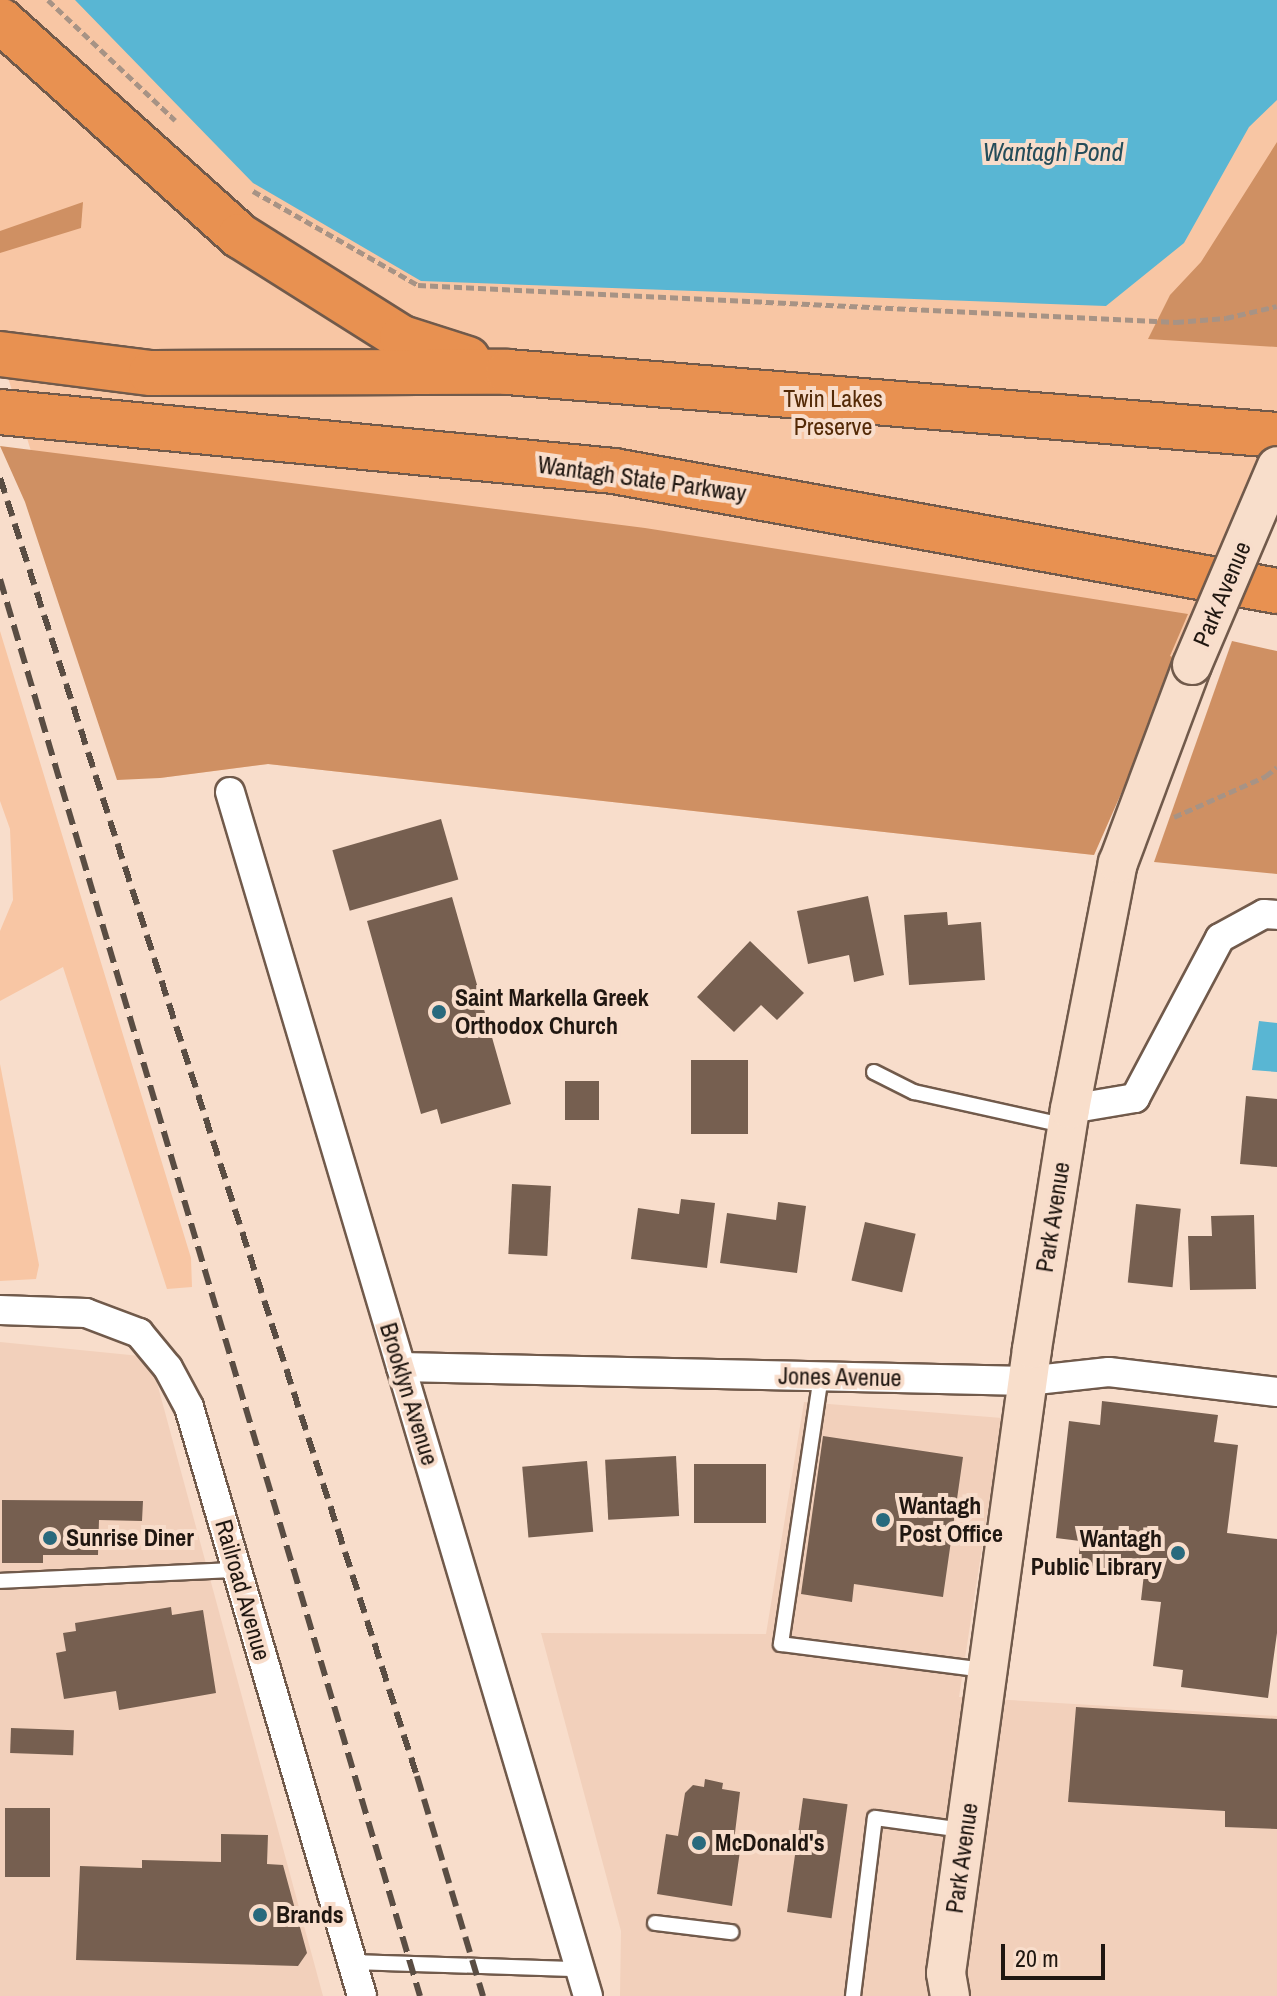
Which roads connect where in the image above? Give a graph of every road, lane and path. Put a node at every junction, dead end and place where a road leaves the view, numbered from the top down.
1 (48, 0) edge
2 (0, 20) edge
3 (180, 125) dead end
4 (246, 187) dead end
5 (1277, 306) edge
6 (0, 354) edge
7 (508, 372) junction
8 (0, 412) edge
9 (1277, 435) edge
10 (1277, 466) edge
11 (1277, 591) edge
12 (1277, 767) edge
13 (230, 792) dead end
14 (1127, 837) junction
15 (1277, 915) edge
16 (874, 1072) dead end
17 (1068, 1117) junction
18 (0, 1310) edge
19 (401, 1367) junction
20 (821, 1376) junction
21 (1027, 1381) junction
22 (1277, 1392) edge
23 (237, 1570) junction
24 (0, 1581) edge
25 (988, 1671) junction
26 (966, 1831) junction
27 (655, 1923) dead end
28 (731, 1932) dead end
29 (352, 1962) junction
30 (584, 1983) edge
31 (362, 1996) edge
32 (853, 1996) edge
33 (950, 1996) edge

1 - 3 path
2 - 7 highway
4 - 5 path
6 - 7 highway
7 - 9 highway
8 - 11 highway, Wantagh State Parkway
10 - 14 street, Park Avenue, bridge
12 - 14 path
13 - 19 street, Brooklyn Avenue
14 - 17 street, Park Avenue
15 - 17 street
16 - 17 lane
17 - 21 street, Park Avenue
18 - 23 street, Railroad Avenue
19 - 20 street, Jones Avenue
19 - 30 street, Brooklyn Avenue
20 - 21 street, Jones Avenue
20 - 25 lane
21 - 22 street, Jones Avenue
21 - 25 street, Park Avenue
23 - 24 lane
23 - 29 street, Railroad Avenue
25 - 26 street, Park Avenue
26 - 32 lane
26 - 33 street, Park Avenue
27 - 28 lane
29 - 30 lane
29 - 31 street, Railroad Avenue

